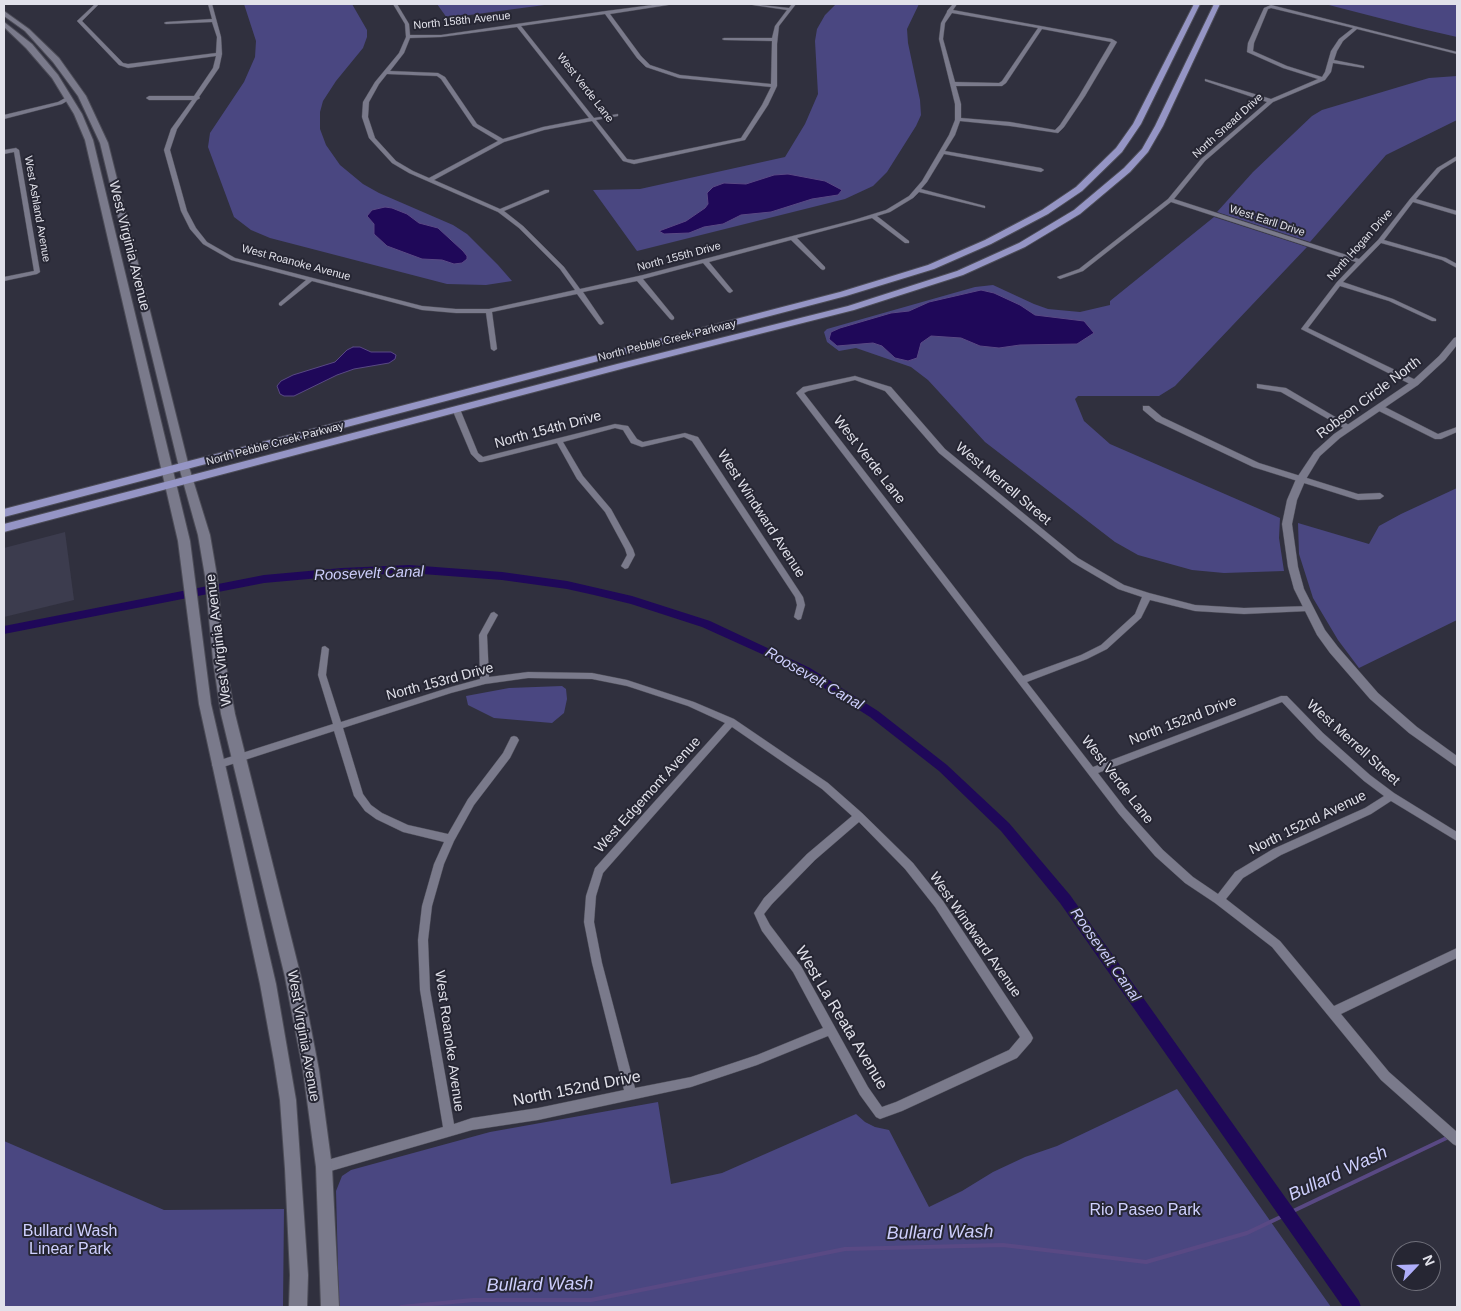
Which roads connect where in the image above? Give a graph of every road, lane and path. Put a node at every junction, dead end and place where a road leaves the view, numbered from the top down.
1 (97, 4) edge
2 (210, 4) edge
3 (395, 4) edge
4 (668, 4) edge
5 (753, 4) edge
6 (794, 4) edge
7 (955, 4) edge
8 (1197, 4) edge
9 (1217, 4) edge
10 (789, 9) junction
11 (949, 11) junction
12 (606, 12) junction
13 (4, 13) edge
14 (213, 20) junction
15 (166, 23) dead end
16 (4, 24) edge
17 (518, 25) junction
18 (1041, 27) junction
19 (1356, 28) junction
20 (408, 37) junction
21 (724, 39) dead end
22 (775, 40) junction
23 (1185, 49) dead end
24 (219, 54) junction
25 (1457, 54) edge
26 (1190, 59) junction
27 (1330, 61) junction
28 (1362, 67) dead end
29 (386, 72) junction
30 (1323, 79) junction
31 (1207, 80) dead end
32 (953, 84) junction
33 (1000, 85) joint
34 (774, 86) junction
35 (69, 98) junction
36 (149, 98) dead end
37 (196, 98) junction
38 (1271, 101) junction
39 (23, 109) junction
40 (4, 112) edge
41 (616, 115) dead end
42 (4, 117) edge
43 (593, 119) junction
44 (959, 119) junction
45 (743, 139) joint
46 (502, 141) junction
47 (4, 152) edge
48 (942, 152) junction
49 (1457, 158) edge
50 (634, 162) joint
51 (1450, 162) junction
52 (1457, 165) edge
53 (1041, 170) dead end
54 (430, 180) junction
55 (919, 190) junction
56 (547, 191) dead end
57 (1170, 200) junction
58 (1412, 200) junction
59 (983, 207) dead end
60 (500, 212) junction
61 (1457, 213) edge
62 (873, 216) junction
63 (794, 238) junction
64 (1380, 241) junction
65 (907, 242) dead end
66 (705, 261) junction
67 (1359, 261) junction
68 (1457, 266) edge
69 (823, 268) dead end
70 (1060, 277) dead end
71 (638, 278) junction
72 (4, 279) edge
73 (310, 279) junction
74 (1339, 282) junction
75 (730, 291) dead end
76 (580, 292) junction
77 (281, 304) dead end
78 (489, 311) junction
79 (672, 318) dead end
80 (1434, 320) dead end
81 (600, 323) dead end
82 (1304, 329) joint
83 (685, 334) junction
84 (1457, 340) edge
85 (694, 347) junction
86 (494, 349) dead end
87 (855, 378) joint
88 (1415, 383) junction
89 (1260, 386) dead end
90 (449, 397) junction
91 (1146, 408) dead end
92 (1380, 408) junction
93 (456, 409) junction
94 (1350, 428) junction
95 (1457, 429) edge
96 (685, 435) joint
97 (559, 440) junction
98 (184, 467) junction
99 (166, 472) junction
100 (1300, 479) junction
101 (189, 480) junction
102 (170, 485) junction
103 (1380, 496) dead end
104 (4, 513) edge
105 (4, 528) edge
106 (625, 566) dead end
107 (1147, 596) junction
108 (1308, 608) junction
109 (494, 615) dead end
110 (798, 617) dead end
111 (326, 649) dead end
112 (1022, 680) junction
113 (485, 681) junction
114 (1284, 698) joint
115 (731, 722) junction
116 (337, 726) junction
117 (514, 740) dead end
118 (238, 759) junction
119 (1457, 762) edge
120 (217, 765) junction
121 (1092, 771) junction
122 (1391, 796) junction
123 (860, 816) junction
124 (1457, 837) edge
125 (450, 838) junction
126 (1219, 900) junction
127 (759, 913) joint
128 (1457, 953) edge
129 (1332, 1013) junction
130 (831, 1030) junction
131 (631, 1095) junction
132 (880, 1113) joint
133 (449, 1130) junction
134 (1457, 1140) edge
135 (324, 1167) junction
136 (298, 1307) edge
137 (330, 1307) edge

1 - 24 street
2 - 14 street, West Roanoke Avenue
3 - 20 street
4 - 12 street, North 158th Avenue
5 - 10 street
6 - 10 street
7 - 11 street
8 - 83 main road, North Pebble Creek Parkway
9 - 26 main road, North Pebble Creek Parkway
10 - 22 street
11 - 18 street
11 - 32 street
12 - 17 street, North 158th Avenue
12 - 34 street
13 - 98 main road, West Virginia Avenue
14 - 15 street
14 - 24 street, West Roanoke Avenue
16 - 35 main road, West Virginia Avenue
17 - 20 street, North 158th Avenue
17 - 43 street, West Verde Lane
18 - 33 street
18 - 44 street
19 - 25 street
19 - 27 street
19 - 30 street
20 - 29 street
21 - 22 street
22 - 34 street
23 - 26 main road
24 - 37 street, West Roanoke Avenue
26 - 85 main road, North Pebble Creek Parkway
27 - 28 street
27 - 30 street
29 - 46 street
29 - 54 street
30 - 38 street, North Snead Drive
31 - 38 street
32 - 33 street
32 - 44 street
34 - 45 street
35 - 39 street
35 - 99 main road, West Virginia Avenue
36 - 37 street
37 - 73 street, West Roanoke Avenue
38 - 57 street, North Snead Drive
39 - 40 street
39 - 42 street
41 - 43 street
43 - 46 street
43 - 50 street, West Verde Lane
44 - 48 street
45 - 50 street
46 - 54 street
47 - 72 street, West Ashland Avenue
48 - 53 street
48 - 55 street
49 - 51 street, North Hogan Drive
51 - 52 street
51 - 58 street, North Hogan Drive
54 - 60 street
55 - 59 street
55 - 62 street
56 - 60 street
57 - 67 street, West Earll Drive
57 - 70 street, North Snead Drive
58 - 61 street
58 - 64 street, North Hogan Drive
60 - 76 street
62 - 63 street, North 155th Drive
62 - 65 street
63 - 66 street, North 155th Drive
63 - 69 street
64 - 67 street, North Hogan Drive
64 - 68 street
66 - 71 street, North 155th Drive
66 - 75 street
67 - 74 street, North Hogan Drive
71 - 76 street, North 155th Drive
71 - 79 street
73 - 77 street
73 - 78 street, West Roanoke Avenue
74 - 80 street
74 - 82 street, North Hogan Drive
76 - 78 street, North 155th Drive
76 - 81 street
78 - 86 street
82 - 88 street
83 - 85 main road
83 - 90 main road, North Pebble Creek Parkway
84 - 88 street, Robson Circle North
85 - 93 main road, North Pebble Creek Parkway
87 - 107 street, West Merrell Street
87 - 112 street, West Verde Lane
88 - 92 street, Robson Circle North
89 - 94 street
90 - 93 main road
90 - 98 main road, North Pebble Creek Parkway
91 - 100 street
92 - 94 street, Robson Circle North
92 - 95 street
93 - 97 street, North 154th Drive
93 - 101 main road, North Pebble Creek Parkway
94 - 100 street, Robson Circle North
96 - 97 street, North 154th Drive
96 - 110 street, West Windward Avenue
97 - 106 street
98 - 99 main road, North Pebble Creek Parkway
98 - 101 main road, West Virginia Avenue
99 - 102 main road, West Virginia Avenue
99 - 104 main road, North Pebble Creek Parkway
100 - 103 street
100 - 108 street, Robson Circle North
101 - 102 main road, North Pebble Creek Parkway
101 - 118 main road, West Virginia Avenue
102 - 105 main road, North Pebble Creek Parkway
102 - 120 main road, West Virginia Avenue
107 - 108 street
107 - 112 street
108 - 119 street, Robson Circle North
109 - 113 street
111 - 116 street
112 - 121 street, West Verde Lane
113 - 115 street, North 153rd Drive
113 - 116 street, North 153rd Drive
114 - 121 street, North 152nd Drive
114 - 122 street, West Merrell Street
115 - 123 street, West Windward Avenue
115 - 131 street, West Edgemont Avenue
116 - 118 street, North 153rd Drive
116 - 125 street
117 - 125 street, West Roanoke Avenue
118 - 120 street, North 153rd Drive
118 - 135 main road, West Virginia Avenue
120 - 136 main road, West Virginia Avenue
121 - 126 street, West Verde Lane
122 - 124 street, West Merrell Street
122 - 126 street, North 152nd Avenue
123 - 127 street
123 - 132 street, West Windward Avenue
125 - 133 street, West Roanoke Avenue
126 - 129 street, West Verde Lane
127 - 130 street, West La Reata Avenue
128 - 129 street
129 - 134 street, West Verde Lane
130 - 131 street, North 152nd Drive
130 - 132 street, West La Reata Avenue
131 - 133 street, North 152nd Drive
133 - 135 street, North 152nd Drive
135 - 137 main road, West Virginia Avenue

